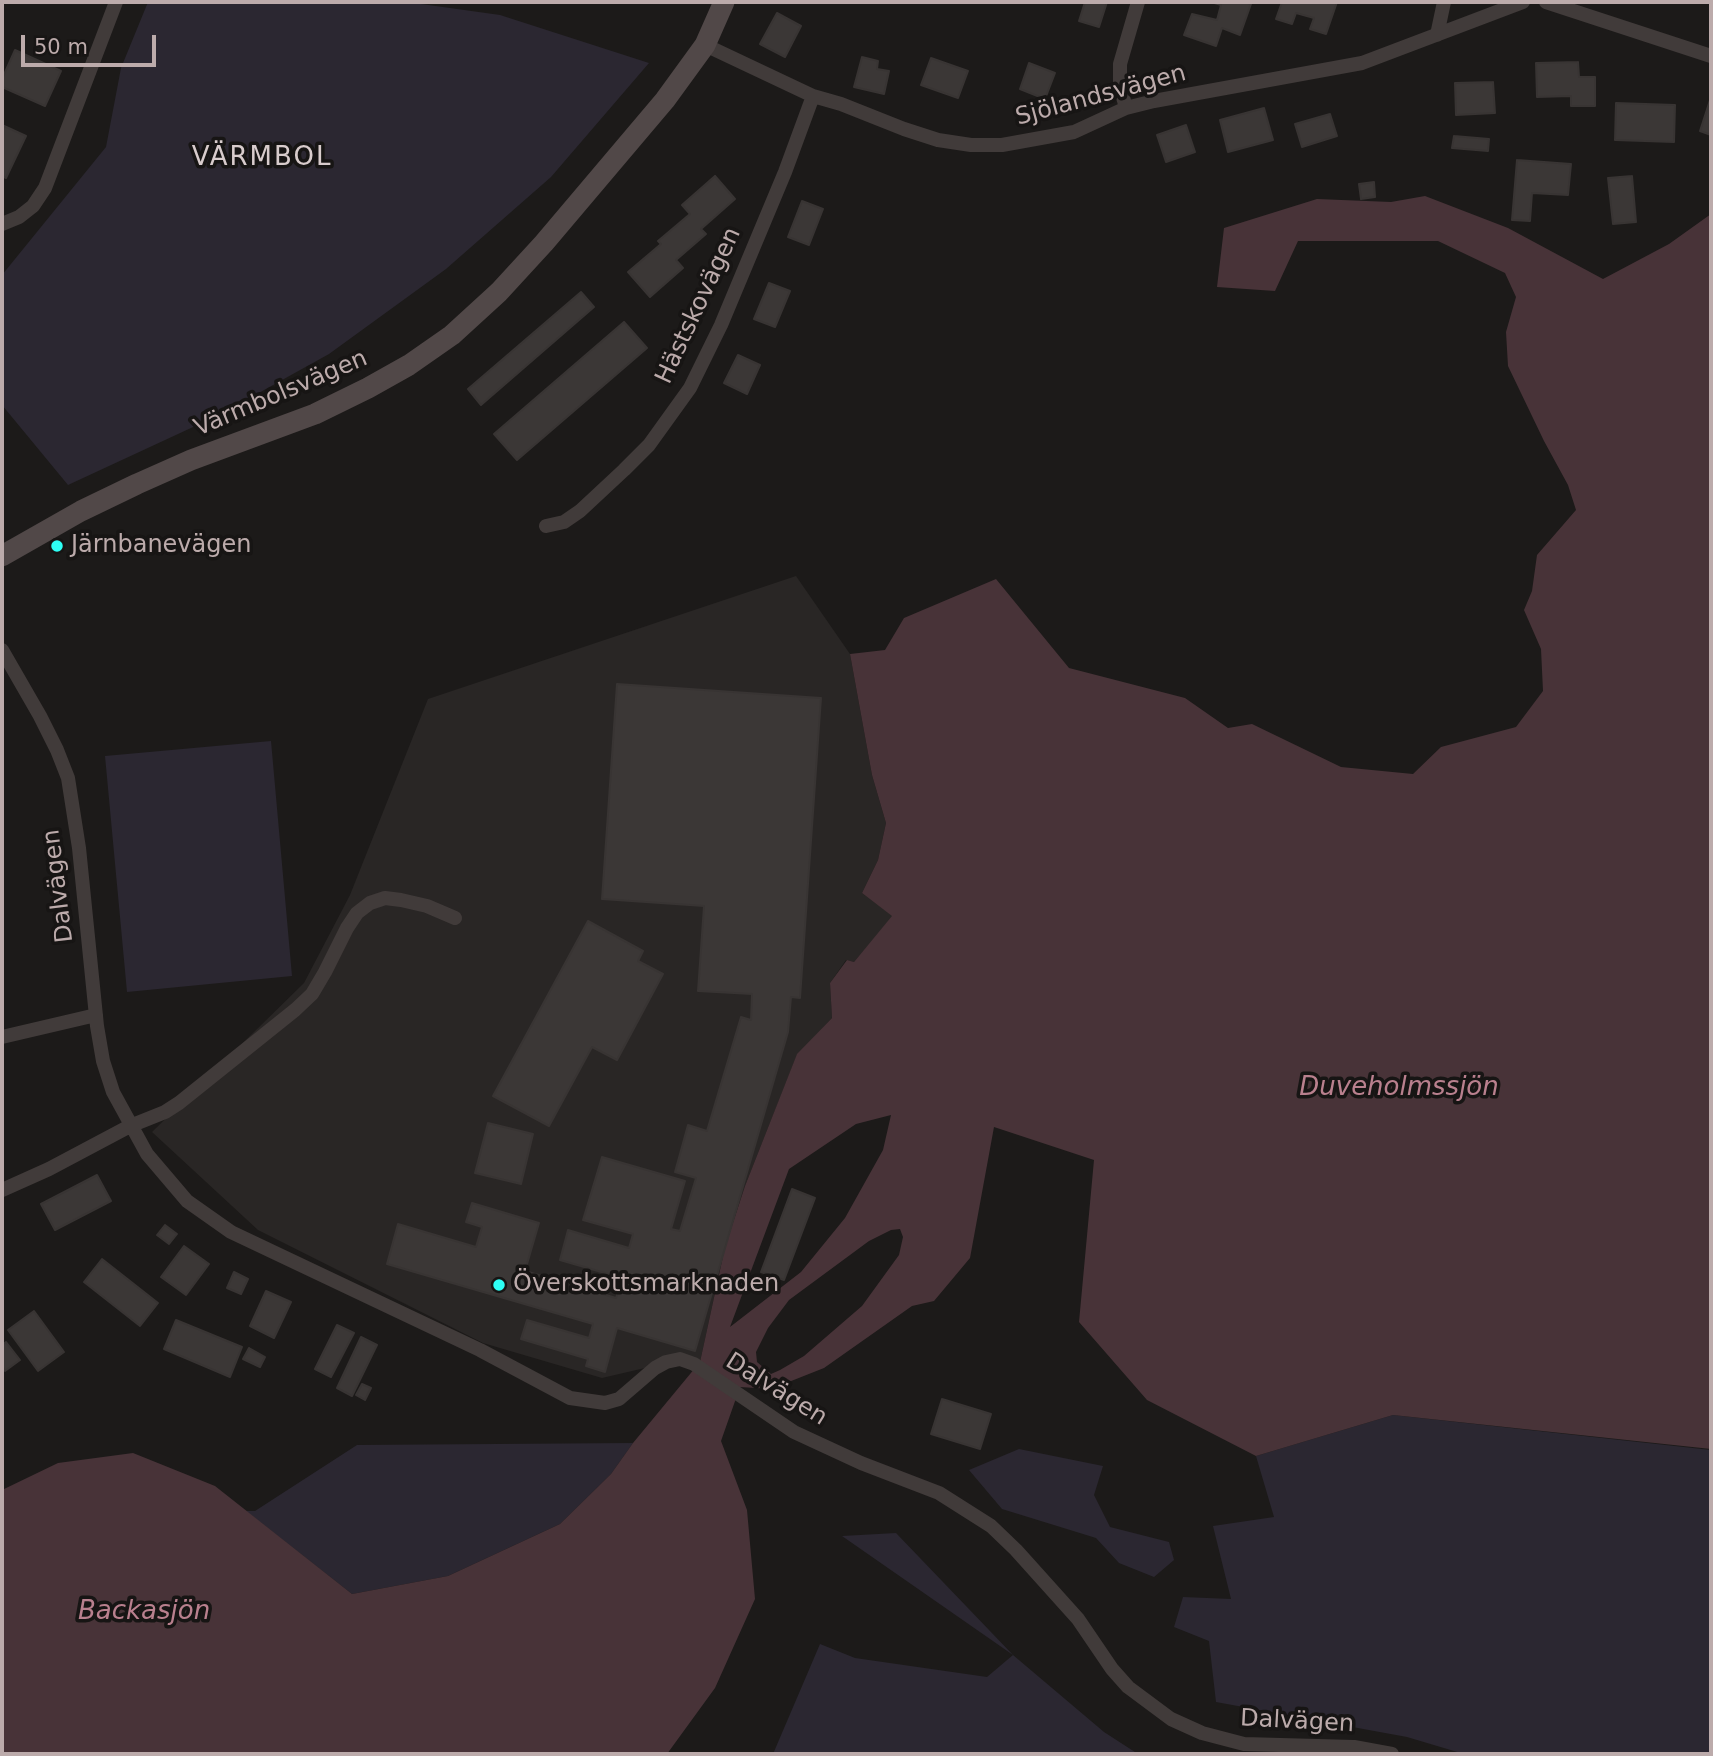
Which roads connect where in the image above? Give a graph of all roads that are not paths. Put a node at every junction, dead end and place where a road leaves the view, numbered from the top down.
1 (116, 2) edge
2 (724, 2) edge
3 (1138, 2) edge
4 (1444, 2) edge
5 (1523, 2) edge
6 (1546, 2) edge
7 (1437, 36) junction
8 (705, 46) junction
9 (1711, 56) edge
10 (813, 96) junction
11 (1126, 108) junction
12 (2, 224) edge
13 (546, 526) dead end
14 (2, 556) edge
15 (2, 650) edge
16 (455, 918) dead end
17 (96, 1015) junction
18 (2, 1037) edge
19 (130, 1126) junction
20 (2, 1190) edge
21 (1392, 1754) edge

1 - 12 street
2 - 8 street, Värmbolsvägen
3 - 11 street
4 - 7 street
5 - 7 street, Sjölandsvägen
6 - 9 street
7 - 11 street, Sjölandsvägen
8 - 10 street, Sjölandsvägen
8 - 14 street, Värmbolsvägen
10 - 11 street, Sjölandsvägen
10 - 13 street, Hästskovägen
15 - 17 street, Dalvägen
16 - 19 street
17 - 18 street
17 - 19 street, Dalvägen
19 - 20 street
19 - 21 street, Dalvägen

